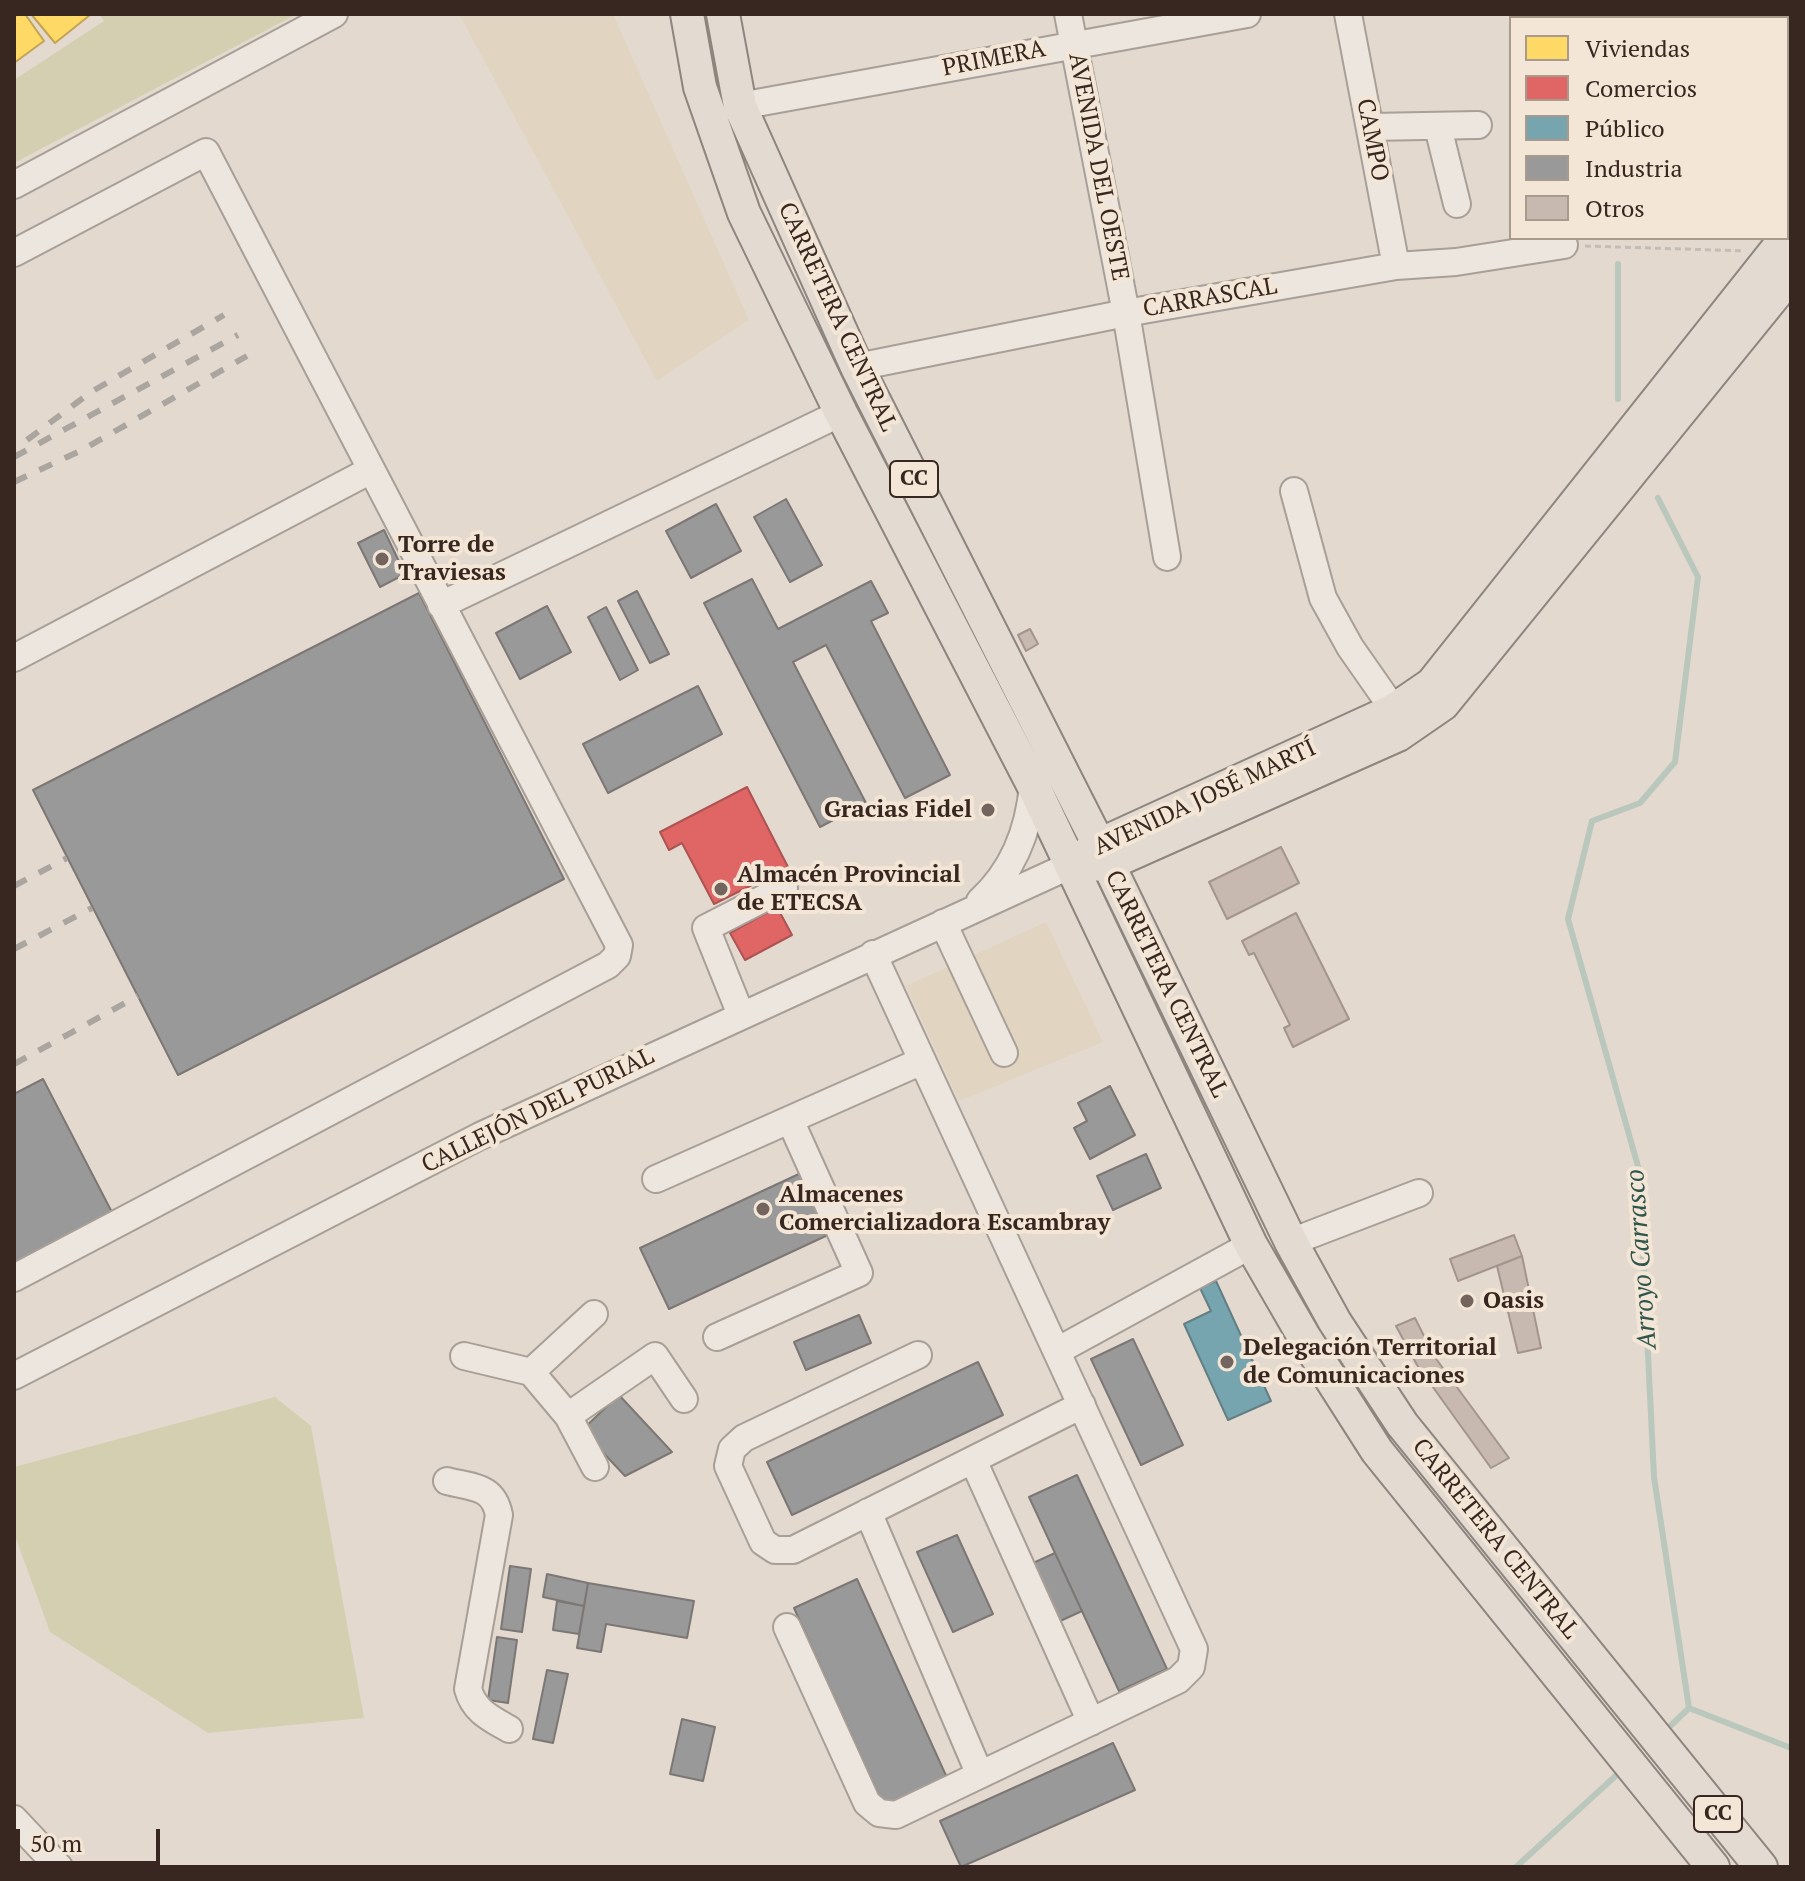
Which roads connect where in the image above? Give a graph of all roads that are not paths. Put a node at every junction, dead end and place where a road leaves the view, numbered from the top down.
1 (334, 14) edge
2 (687, 14) edge
3 (723, 14) edge
4 (1068, 14) edge
5 (1247, 14) edge
6 (1348, 14) edge
7 (1074, 44) junction
8 (740, 106) junction
9 (1478, 125) dead end
10 (1370, 127) junction
11 (1438, 127) junction
12 (14, 185) edge
13 (1457, 204) dead end
14 (1788, 243) edge
15 (1564, 245) road end
16 (14, 253) edge
17 (1396, 266) junction
18 (1126, 313) junction
19 (857, 367) junction
20 (841, 413) junction
21 (371, 470) junction
22 (1294, 491) dead end
23 (1167, 557) dead end
24 (441, 605) junction
25 (14, 658) edge
26 (1394, 710) junction
27 (1033, 785) junction
28 (1103, 855) junction
29 (1071, 865) junction
30 (784, 888) dead end
31 (968, 911) junction
32 (943, 923) junction
33 (873, 954) junction
34 (741, 1015) junction
35 (1004, 1053) dead end
36 (922, 1061) junction
37 (790, 1120) junction
38 (656, 1179) dead end
39 (1419, 1193) dead end
40 (1291, 1242) junction
41 (1251, 1245) junction
42 (14, 1278) edge
43 (594, 1314) dead end
44 (717, 1337) dead end
45 (1057, 1351) junction
46 (918, 1355) dead end
47 (464, 1356) dead end
48 (531, 1372) junction
49 (14, 1376) edge
50 (684, 1399) dead end
51 (1082, 1405) junction
52 (568, 1416) junction
53 (973, 1460) junction
54 (595, 1467) dead end
55 (447, 1481) dead end
56 (868, 1512) junction
57 (787, 1627) dead end
58 (1091, 1722) junction
59 (509, 1729) dead end
60 (980, 1775) junction
61 (14, 1819) edge
62 (59, 1867) edge
63 (1713, 1867) edge
64 (1761, 1867) edge

1 - 12 street
2 - 20 main road, CARRETERA CENTRAL / CC
3 - 8 main road, CARRETERA CENTRAL / CC
4 - 7 street, AVENIDA DEL OESTE
5 - 7 street, PRIMERA
6 - 10 street, CAMPO
7 - 8 street, PRIMERA
7 - 18 street, AVENIDA DEL OESTE
8 - 19 main road, CARRETERA CENTRAL / CC
9 - 11 street
10 - 11 street
10 - 17 street, CAMPO
11 - 13 street
14 - 26 main road, AVENIDA JOSÉ MARTÍ
14 - 28 main road, AVENIDA JOSÉ MARTÍ
15 - 17 street, CARRASCAL
16 - 21 street
17 - 18 street, CARRASCAL
18 - 19 street, CARRASCAL
18 - 23 street, AVENIDA DEL OESTE
19 - 28 main road, CARRETERA CENTRAL / CC
20 - 24 street
20 - 27 main road, CARRETERA CENTRAL / CC
21 - 24 street
21 - 25 street
22 - 26 street
24 - 42 street
26 - 28 main road, AVENIDA JOSÉ MARTÍ
27 - 29 main road, CARRETERA CENTRAL / CC
27 - 31 street
28 - 29 main road, AVENIDA JOSÉ MARTÍ
28 - 40 main road, CARRETERA CENTRAL / CC
29 - 31 street, CALLEJÓN DEL PURIAL
29 - 41 main road, CARRETERA CENTRAL / CC
30 - 34 street
31 - 32 street, CALLEJÓN DEL PURIAL
32 - 33 street, CALLEJÓN DEL PURIAL
32 - 35 street
33 - 34 street, CALLEJÓN DEL PURIAL
33 - 36 street
34 - 49 street, CALLEJÓN DEL PURIAL
36 - 37 street
36 - 45 street
37 - 38 street
37 - 44 street
39 - 40 street
40 - 41 main road
40 - 64 main road, CARRETERA CENTRAL / CC
41 - 45 street
41 - 63 main road, CARRETERA CENTRAL / CC
43 - 48 street
45 - 51 street
46 - 56 street
47 - 48 street
48 - 52 street
50 - 52 street
51 - 53 street
51 - 58 street
52 - 54 street
53 - 56 street
53 - 58 street
55 - 59 street
56 - 60 street
57 - 60 street
58 - 60 street
61 - 62 street

